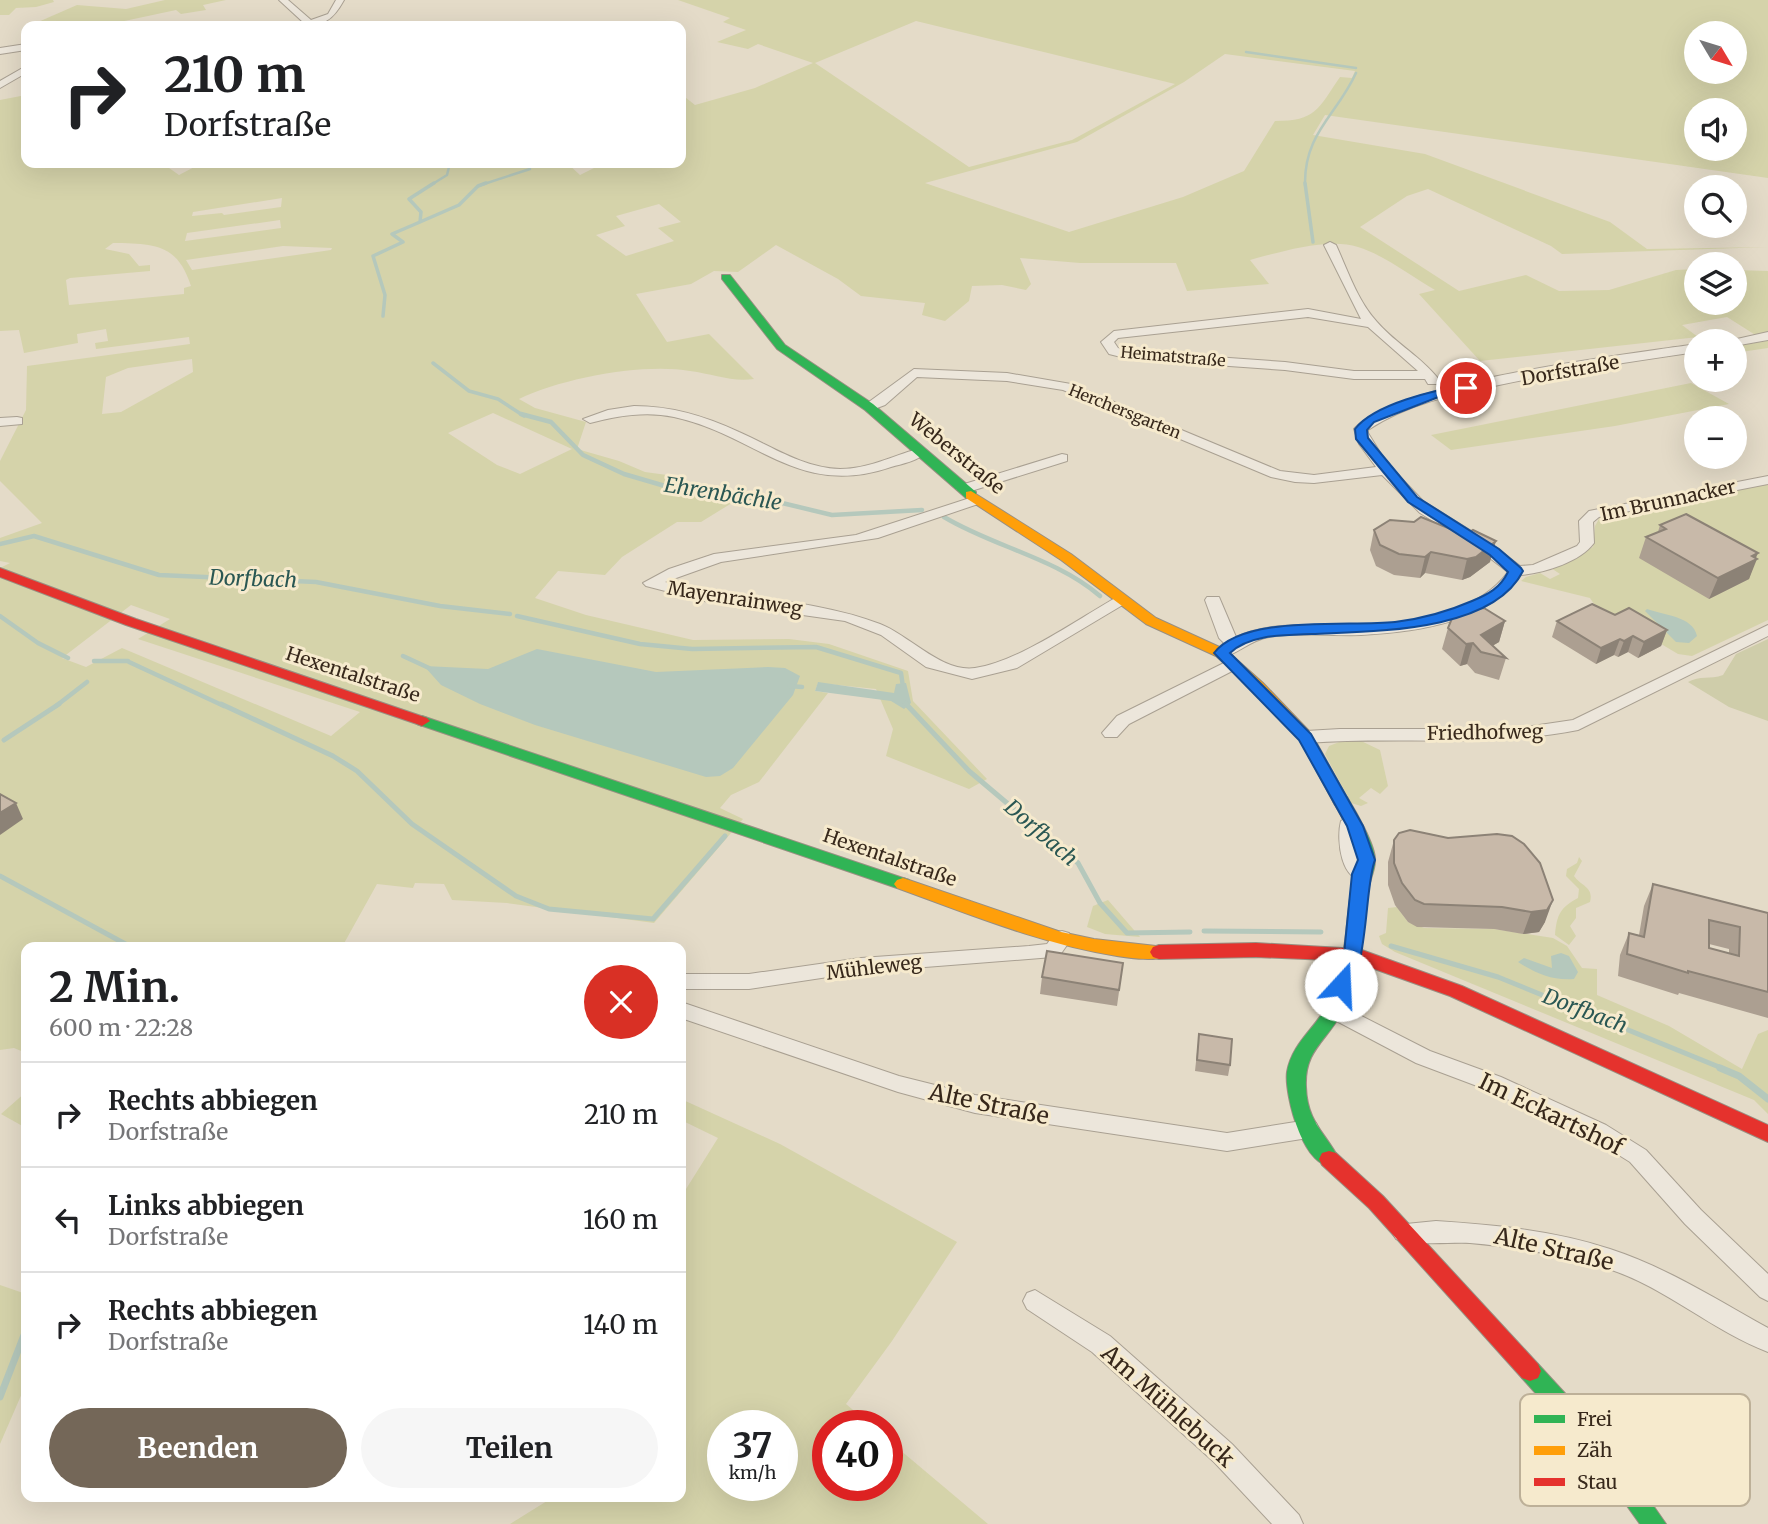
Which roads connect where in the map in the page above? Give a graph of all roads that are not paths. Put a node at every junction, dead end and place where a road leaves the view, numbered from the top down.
1 (283, 0) edge
2 (340, 0) edge
3 (303, 21) edge
4 (318, 21) edge
5 (21, 48) edge
6 (0, 51) edge
7 (21, 72) edge
8 (0, 85) edge
9 (1330, 245) dead end
10 (726, 277) dead end
11 (1371, 324) junction
12 (1768, 336) edge
13 (1747, 340) edge
14 (1684, 350) edge
15 (1429, 375) junction
16 (1438, 393) junction
17 (869, 407) junction
18 (590, 419) dead end
19 (17, 421) dead end
20 (0, 422) edge
21 (918, 453) junction
22 (1062, 457) dead end
23 (1385, 470) junction
24 (1768, 480) edge
25 (963, 489) junction
26 (976, 500) junction
27 (1516, 571) junction
28 (0, 572) edge
29 (1123, 600) junction
30 (1213, 600) dead end
31 (1768, 630) edge
32 (1229, 653) junction
33 (1111, 733) dead end
34 (1306, 737) junction
35 (1350, 821) joint
36 (1361, 874) joint
37 (1062, 938) junction
38 (1353, 954) junction
39 (686, 982) edge
40 (1334, 1010) junction
41 (686, 1012) edge
42 (1308, 1129) junction
43 (1768, 1134) edge
44 (1404, 1232) junction
45 (1768, 1290) edge
46 (1035, 1301) dead end
47 (1768, 1341) edge
48 (1551, 1394) edge
49 (1641, 1506) edge
50 (1290, 1524) edge
51 (1654, 1524) edge

1 - 3 street
2 - 4 street
5 - 6 street
7 - 8 street
9 - 11 street
10 - 17 street, Weberstraße
11 - 15 street
11 - 15 street, Heimatstraße
12 - 13 street
14 - 16 street, Dorfstraße
15 - 16 street
16 - 23 street, Dorfstraße
17 - 21 street, Weberstraße
17 - 23 street, Herchersgarten
18 - 21 street
19 - 20 street
21 - 25 street, Weberstraße
22 - 25 street
23 - 27 street, Dorfstraße
24 - 27 street, Im Brunnacker
25 - 26 street, Weberstraße
26 - 29 street, Weberstraße
26 - 29 street, Mayenrainweg
27 - 32 street
28 - 37 street, Hexentalstraße
29 - 32 street, Weberstraße
30 - 32 street
31 - 34 street, Friedhofweg
32 - 33 street
32 - 34 street
34 - 35 street
35 - 36 street
36 - 38 street
37 - 38 street, Hexentalstraße
37 - 39 street, Mühleweg
38 - 40 street
38 - 43 street, Hexentalstraße
40 - 42 street
40 - 45 street, Im Eckartshof
41 - 42 street, Alte Straße
42 - 44 street
44 - 47 street, Alte Straße
44 - 48 street
46 - 50 street, Am Mühlebuck
49 - 51 street

